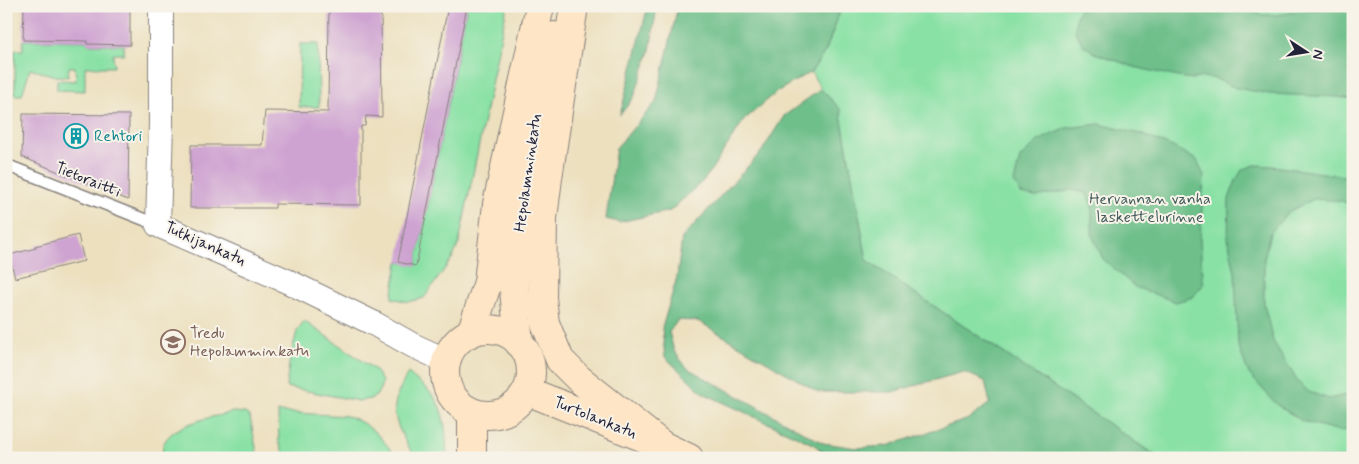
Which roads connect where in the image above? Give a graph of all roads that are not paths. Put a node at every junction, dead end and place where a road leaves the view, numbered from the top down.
1 (161, 6) edge
2 (540, 6) edge
3 (562, 6) edge
4 (574, 6) edge
5 (6, 165) edge
6 (158, 224) junction
7 (471, 333) junction
8 (519, 343) junction
9 (447, 361) junction
10 (527, 391) junction
11 (472, 413) junction
12 (662, 445) junction
13 (472, 458) edge
14 (689, 458) edge

1 - 6 street, Tutkijankatu
2 - 7 main road, Hepolamminkatu
3 - 8 main road, Hepolamminkatu
4 - 12 main road
5 - 6 lane, Tietoraitti
6 - 9 street, Tutkijankatu
7 - 8 main road
7 - 9 main road
8 - 10 main road
9 - 11 main road
10 - 11 main road
10 - 12 main road, Turtolankatu
11 - 13 main road
12 - 14 main road, Turtolankatu

